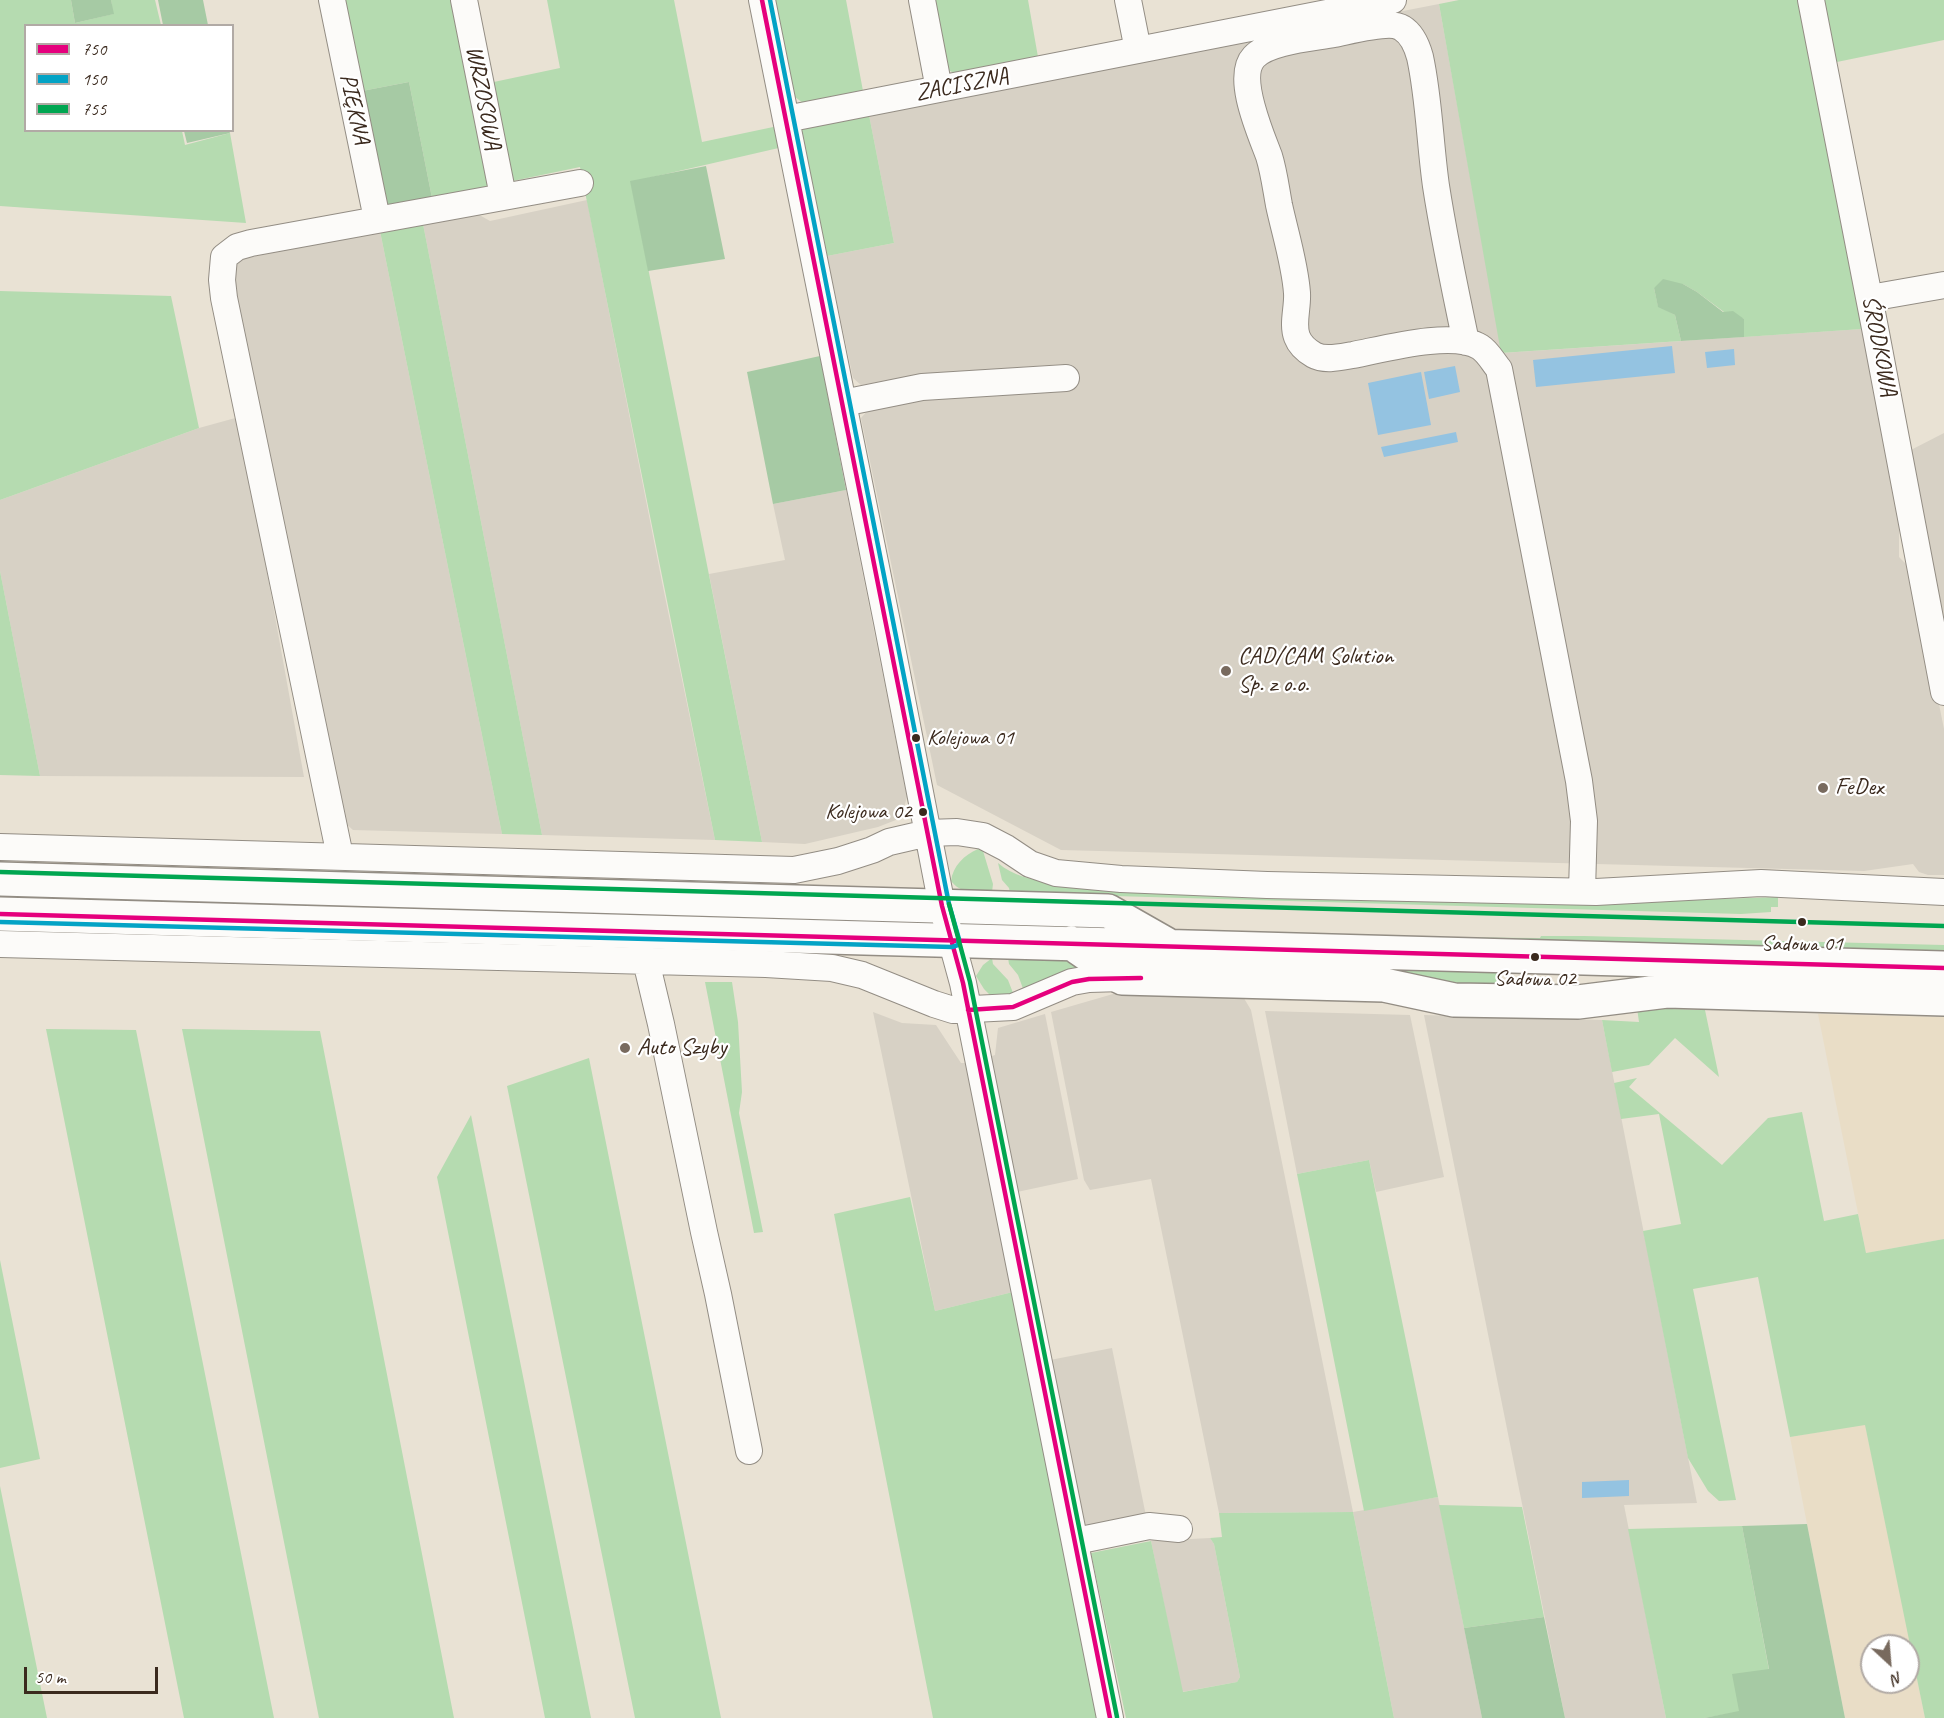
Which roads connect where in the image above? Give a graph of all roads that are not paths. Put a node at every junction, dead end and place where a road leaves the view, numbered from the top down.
1 (332, 0) edge
2 (464, 0) edge
3 (762, 0) edge
4 (922, 0) edge
5 (1128, 0) edge
6 (1393, 0) edge
7 (1811, 0) edge
8 (1341, 5) edge
9 (1138, 50) junction
10 (939, 89) junction
11 (786, 119) junction
12 (580, 183) dead end
13 (503, 196) junction
14 (377, 219) junction
15 (1944, 285) edge
16 (1870, 298) junction
17 (1467, 342) junction
18 (1066, 378) dead end
19 (843, 403) junction
20 (1944, 692) edge
21 (928, 833) junction
22 (0, 847) edge
23 (340, 856) junction
24 (0, 879) edge
25 (1582, 891) junction
26 (1944, 892) edge
27 (942, 906) junction
28 (0, 914) edge
29 (952, 940) junction
30 (0, 944) edge
31 (1071, 944) junction
32 (1170, 946) junction
33 (645, 961) junction
34 (1944, 968) edge
35 (1122, 978) junction
36 (1944, 999) edge
37 (968, 1010) junction
38 (749, 1451) dead end
39 (1179, 1529) dead end
40 (1076, 1541) junction
41 (1110, 1718) edge

1 - 14 street, PIĘKNA
2 - 13 street, WRZOSOWA
3 - 11 street
4 - 10 street
5 - 9 street
6 - 8 street, ZACISZNA
7 - 16 street, ŚRODKOWA
8 - 9 street, ZACISZNA
9 - 10 street, ZACISZNA
10 - 11 street, ZACISZNA
11 - 19 street
12 - 13 street
13 - 14 street
14 - 23 street
15 - 16 street
16 - 20 street, ŚRODKOWA
17 - 17 street
17 - 25 street
18 - 19 street
19 - 21 street
21 - 23 street
21 - 25 street
21 - 27 street
22 - 23 street
24 - 27 highway
25 - 26 street
27 - 29 street
27 - 32 highway
28 - 29 highway
29 - 31 highway
29 - 37 street
30 - 33 street
31 - 32 highway
31 - 35 highway
32 - 34 highway
33 - 37 street
33 - 38 street
35 - 36 highway
35 - 37 street
37 - 40 street
39 - 40 street
40 - 41 street

